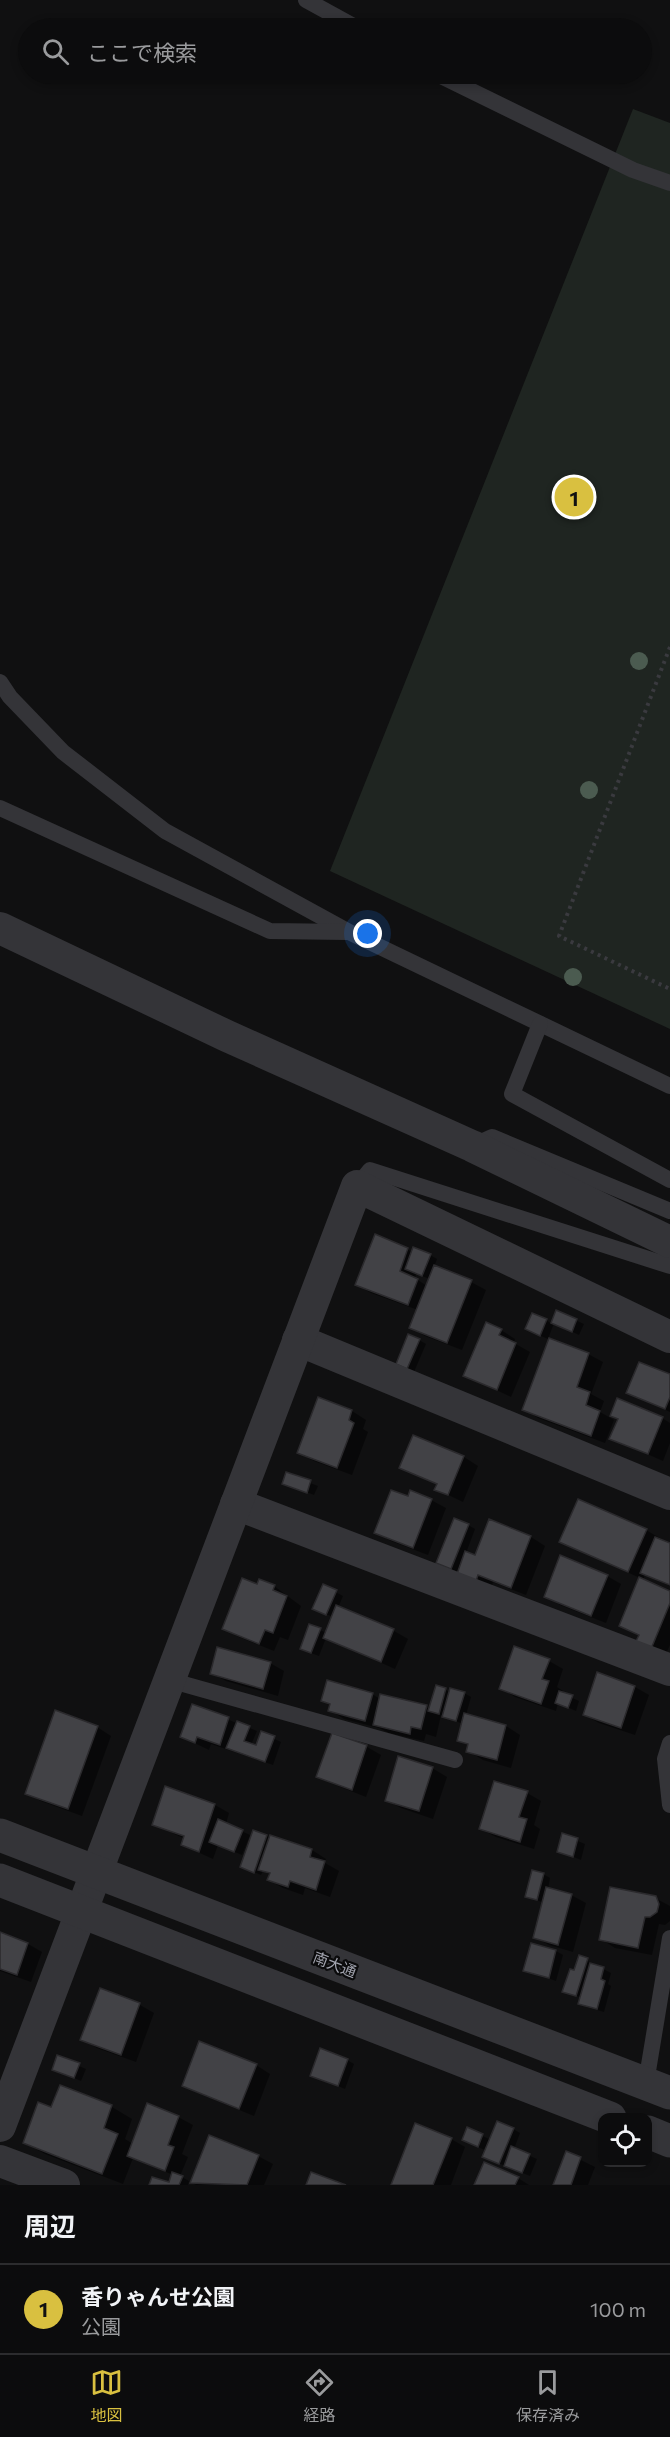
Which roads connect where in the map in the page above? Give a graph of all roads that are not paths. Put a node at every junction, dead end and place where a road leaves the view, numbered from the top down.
1 (306, 0) edge
2 (339, 18) edge
3 (457, 84) edge
4 (670, 183) edge
5 (0, 682) edge
6 (0, 808) edge
7 (0, 928) edge
8 (351, 933) junction
9 (540, 1024) junction
10 (670, 1086) edge
11 (472, 1146) junction
12 (670, 1180) edge
13 (357, 1186) junction
14 (670, 1210) edge
15 (670, 1242) edge
16 (670, 1266) edge
17 (670, 1337) edge
18 (298, 1340) junction
19 (670, 1494) edge
20 (236, 1504) junction
21 (670, 1670) edge
22 (169, 1680) junction
23 (670, 1743) edge
24 (455, 1760) dead end
25 (670, 1805) edge
26 (0, 1834) edge
27 (96, 1872) junction
28 (0, 1880) edge
29 (81, 1912) junction
30 (670, 1938) edge
31 (658, 2088) edge
32 (598, 2114) edge
33 (0, 2126) edge
34 (652, 2134) edge
35 (670, 2141) edge
36 (0, 2161) edge
37 (64, 2185) edge

1 - 2 lane
3 - 4 lane
5 - 8 lane
6 - 8 lane
7 - 11 street
8 - 9 lane
9 - 10 lane
9 - 12 lane
11 - 14 lane
11 - 15 street
13 - 16 lane
13 - 17 street
13 - 18 street
18 - 19 street
18 - 20 street
20 - 21 street
20 - 22 street
22 - 24 lane
22 - 27 street
23 - 25 lane
26 - 27 street, 南大通
27 - 29 street
27 - 31 street, 南大通
28 - 29 street
29 - 32 street
29 - 33 street
30 - 31 lane
34 - 35 street
36 - 37 street

